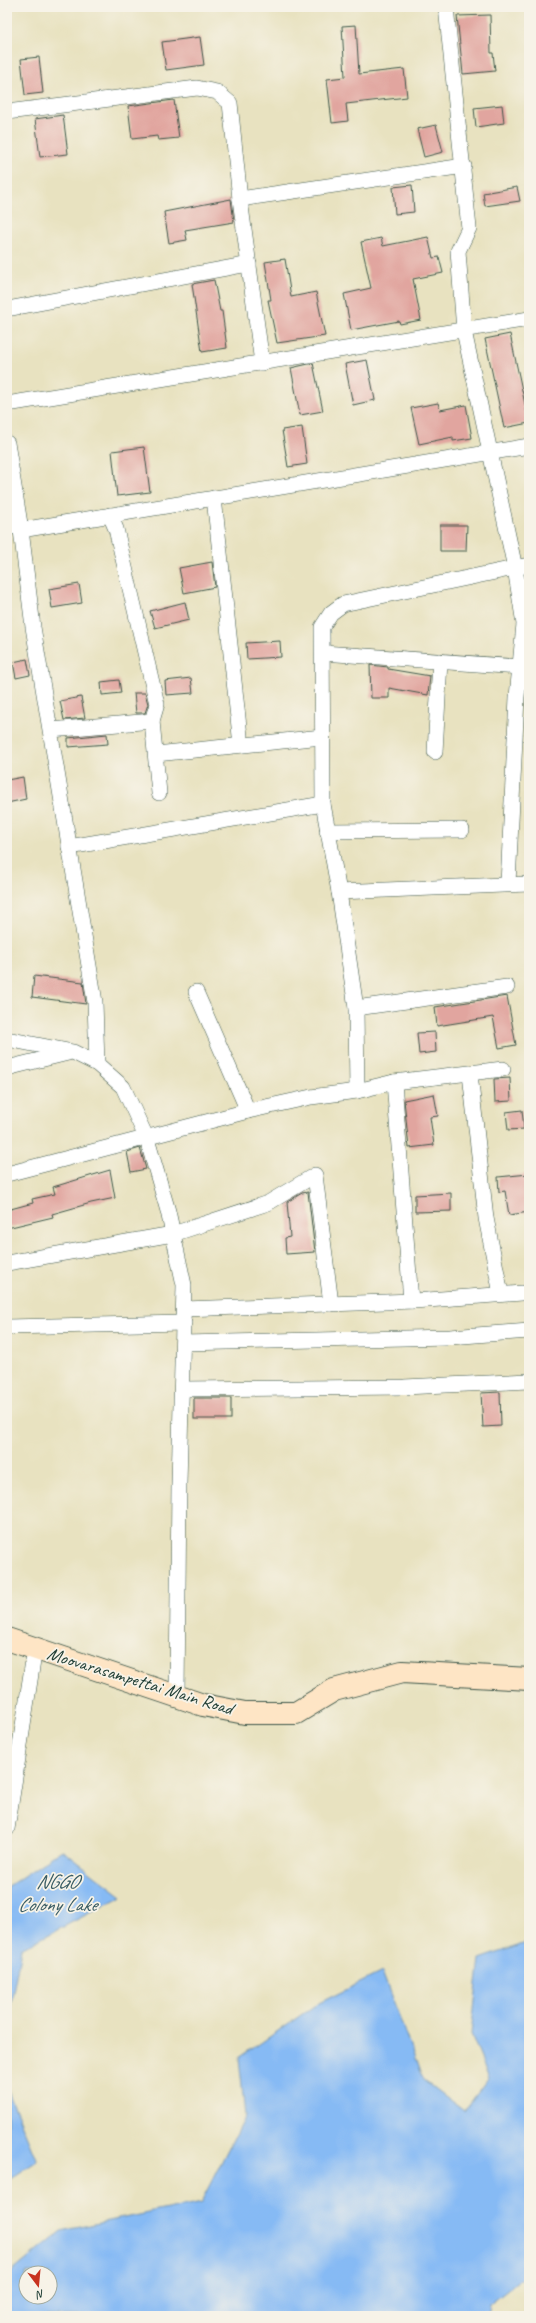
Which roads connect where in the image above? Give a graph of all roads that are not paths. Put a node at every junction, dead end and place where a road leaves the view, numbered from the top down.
1 (446, 7) edge
2 (7, 112) edge
3 (464, 166) junction
4 (240, 199) junction
5 (249, 264) junction
6 (7, 309) edge
7 (529, 319) edge
8 (464, 331) junction
9 (262, 363) junction
10 (7, 404) edge
11 (7, 442) edge
12 (529, 446) edge
13 (491, 453) junction
14 (214, 498) junction
15 (110, 515) junction
16 (16, 527) edge
17 (522, 566) edge
18 (323, 653) junction
19 (440, 661) junction
20 (523, 677) edge
21 (152, 721) junction
22 (51, 730) junction
23 (322, 737) junction
24 (241, 745) junction
25 (436, 752) dead end
26 (156, 754) junction
27 (159, 793) dead end
28 (323, 804) junction
29 (462, 830) dead end
30 (327, 831) junction
31 (69, 847) junction
32 (508, 884) junction
33 (529, 884) edge
34 (339, 892) junction
35 (507, 987) dead end
36 (196, 992) dead end
37 (356, 1008) junction
38 (7, 1039) edge
39 (73, 1052) junction
40 (97, 1064) junction
41 (7, 1068) edge
42 (503, 1069) dead end
43 (470, 1074) junction
44 (394, 1082) junction
45 (357, 1091) junction
46 (248, 1110) junction
47 (147, 1138) junction
48 (7, 1174) edge
49 (173, 1234) junction
50 (7, 1262) edge
51 (522, 1293) dead end
52 (501, 1294) junction
53 (411, 1301) junction
54 (331, 1304) junction
55 (184, 1316) junction
56 (7, 1327) edge
57 (529, 1331) edge
58 (183, 1343) junction
59 (529, 1381) edge
60 (182, 1388) junction
61 (7, 1639) edge
62 (35, 1648) junction
63 (529, 1679) edge
64 (177, 1696) junction
65 (7, 1826) edge

1 - 3 street
2 - 4 street
3 - 4 street
3 - 8 street
4 - 5 street
5 - 6 street
5 - 9 street
7 - 8 street
8 - 9 street
8 - 13 street
9 - 10 street
11 - 16 street
12 - 13 street
13 - 14 street
13 - 17 street
14 - 15 street
14 - 24 street
15 - 16 street
15 - 21 street
16 - 22 street
17 - 18 street
17 - 20 street
18 - 19 street
18 - 23 street
19 - 20 street
19 - 25 street
20 - 32 street
21 - 22 street
21 - 26 street
22 - 31 street
23 - 24 street
23 - 28 street
24 - 26 street
26 - 27 street
28 - 30 street
28 - 31 street
29 - 30 street
30 - 34 street
31 - 40 street
32 - 33 street
32 - 34 street
34 - 37 street
35 - 37 street
36 - 46 street
37 - 45 street
38 - 39 street
39 - 40 street
39 - 41 street
40 - 47 street
42 - 43 street
43 - 44 street
43 - 52 street
44 - 45 street
44 - 53 street
45 - 46 street
46 - 47 street
47 - 48 street
47 - 49 street
49 - 50 street
49 - 54 street
49 - 55 street
51 - 52 street
52 - 53 street
53 - 54 street
54 - 55 street
55 - 56 street
55 - 58 street
57 - 58 street
58 - 60 street
59 - 60 street
60 - 64 street
61 - 62 street, Moovarasampettai Main Road
62 - 64 street, Moovarasampettai Main Road
62 - 65 street
63 - 64 street, Moovarasampettai Main Road

